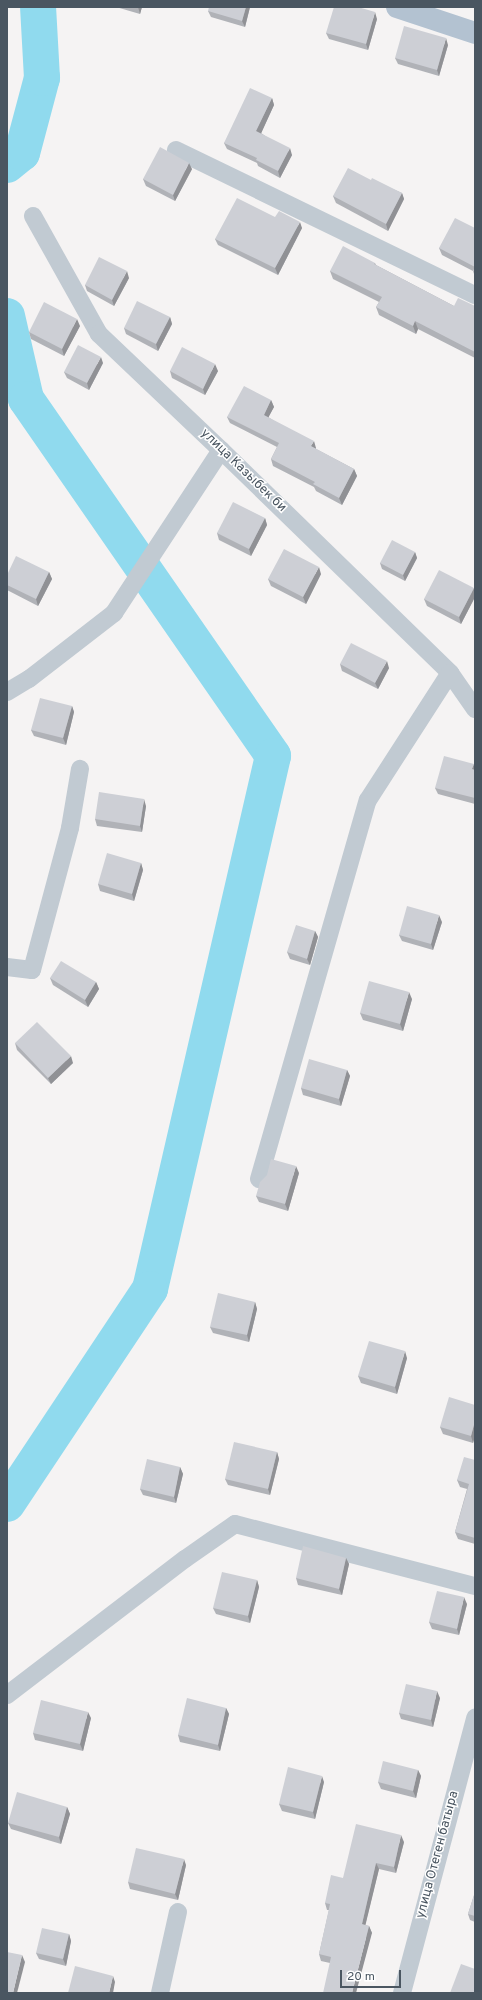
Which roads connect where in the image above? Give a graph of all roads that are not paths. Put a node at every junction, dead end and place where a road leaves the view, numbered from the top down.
1 (397, 7) edge
2 (475, 33) edge
3 (176, 150) dead end
4 (33, 216) dead end
5 (475, 295) edge
6 (221, 450) junction
7 (450, 673) junction
8 (7, 692) edge
9 (475, 709) edge
10 (80, 769) dead end
11 (7, 967) edge
12 (259, 1179) dead end
13 (475, 1586) edge
14 (7, 1695) edge
15 (475, 1718) edge
16 (178, 1912) dead end
17 (160, 1993) edge
18 (402, 1993) edge

1 - 2 main road
3 - 5 street
4 - 6 street, улица Казыбек би
6 - 7 street, улица Казыбек би
6 - 8 street
7 - 9 street, улица Казыбек би
7 - 12 street
10 - 11 street
13 - 14 street
15 - 18 street, улица Отеген батыра
16 - 17 street

